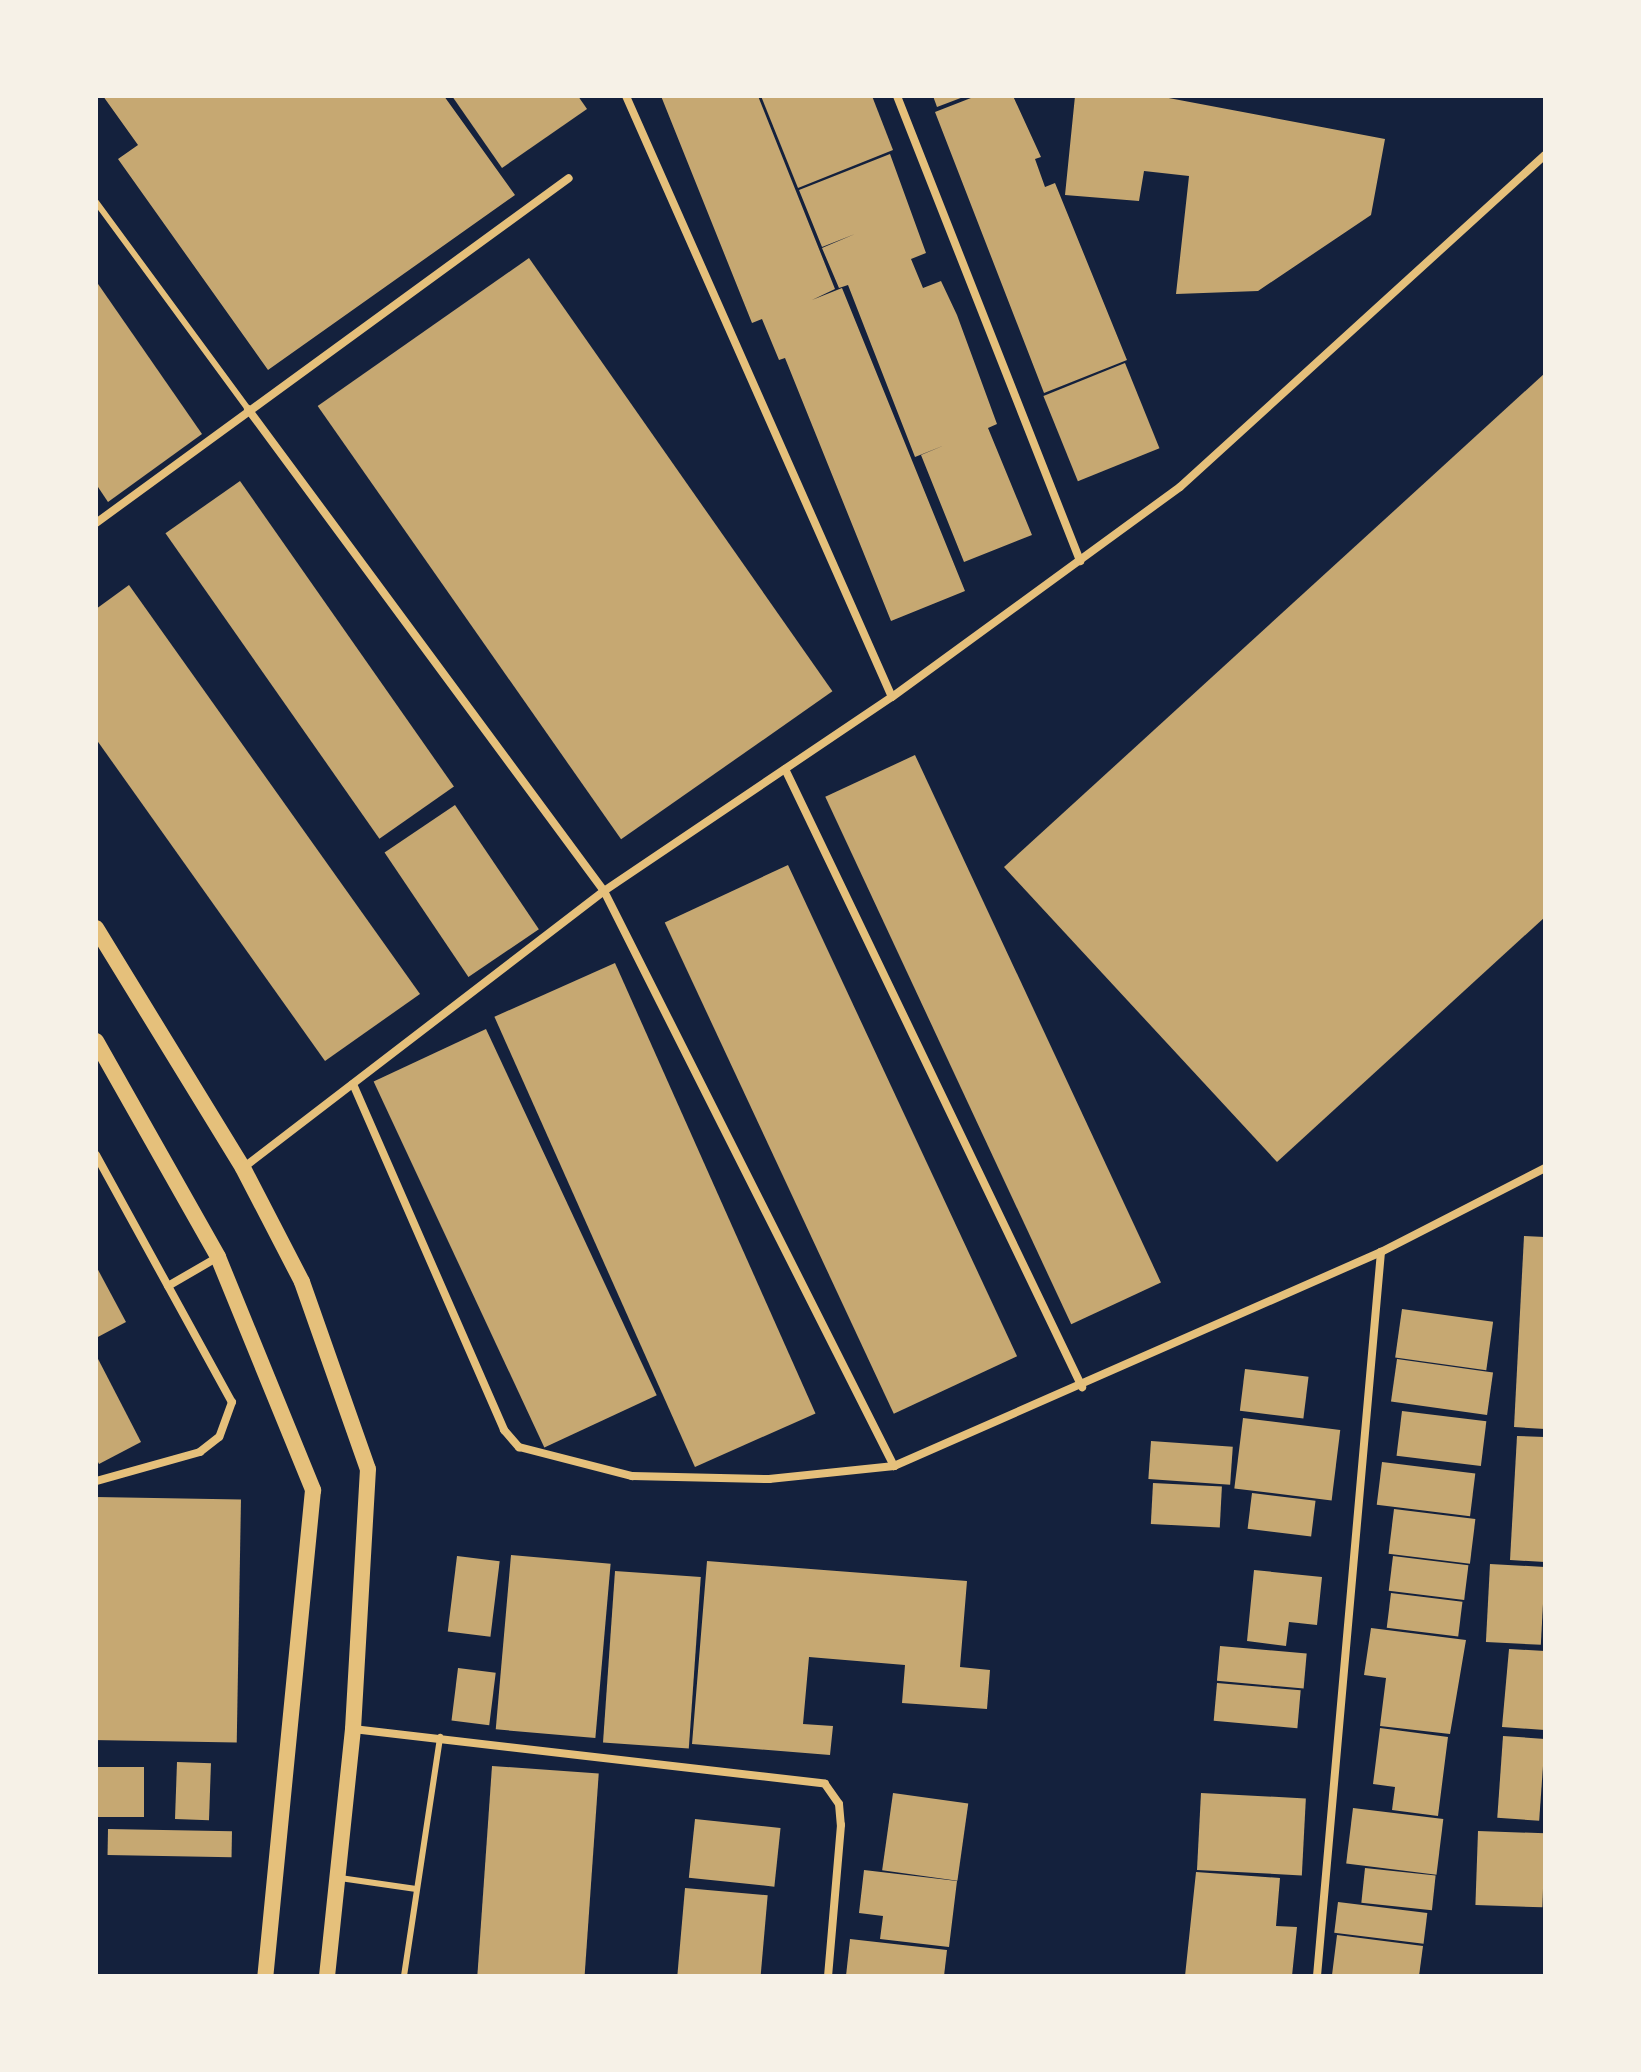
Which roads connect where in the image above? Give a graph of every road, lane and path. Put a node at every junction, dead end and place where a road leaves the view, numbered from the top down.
1 (626, 96) edge
2 (897, 96) edge
3 (1545, 155) edge
4 (569, 178) dead end
5 (96, 202) edge
6 (248, 409) junction
7 (96, 523) edge
8 (1080, 561) junction
9 (892, 697) junction
10 (785, 769) junction
11 (604, 891) junction
12 (96, 928) edge
13 (96, 1041) edge
14 (353, 1084) junction
15 (96, 1155) edge
16 (243, 1168) junction
17 (1545, 1168) edge
18 (1381, 1252) junction
19 (218, 1257) junction
20 (168, 1286) junction
21 (1082, 1387) junction
22 (894, 1466) junction
23 (96, 1481) edge
24 (353, 1729) junction
25 (440, 1737) junction
26 (339, 1878) junction
27 (416, 1889) junction
28 (265, 1976) edge
29 (327, 1976) edge
30 (404, 1976) edge
31 (828, 1976) edge
32 (1317, 1976) edge

1 - 9 street
2 - 8 street
3 - 8 street
4 - 6 street
5 - 6 lane
6 - 7 street
6 - 11 street
8 - 9 street
9 - 10 street
10 - 11 street
10 - 21 street
11 - 14 street
11 - 22 street
12 - 16 main road
13 - 19 main road
14 - 16 street
14 - 22 street
15 - 20 street
16 - 24 main road
17 - 18 street
18 - 21 street
18 - 32 street
19 - 20 street
19 - 28 main road
20 - 23 street
21 - 22 street
24 - 25 street
24 - 26 main road
25 - 27 lane
25 - 31 street
26 - 27 lane
26 - 29 main road
27 - 30 lane

